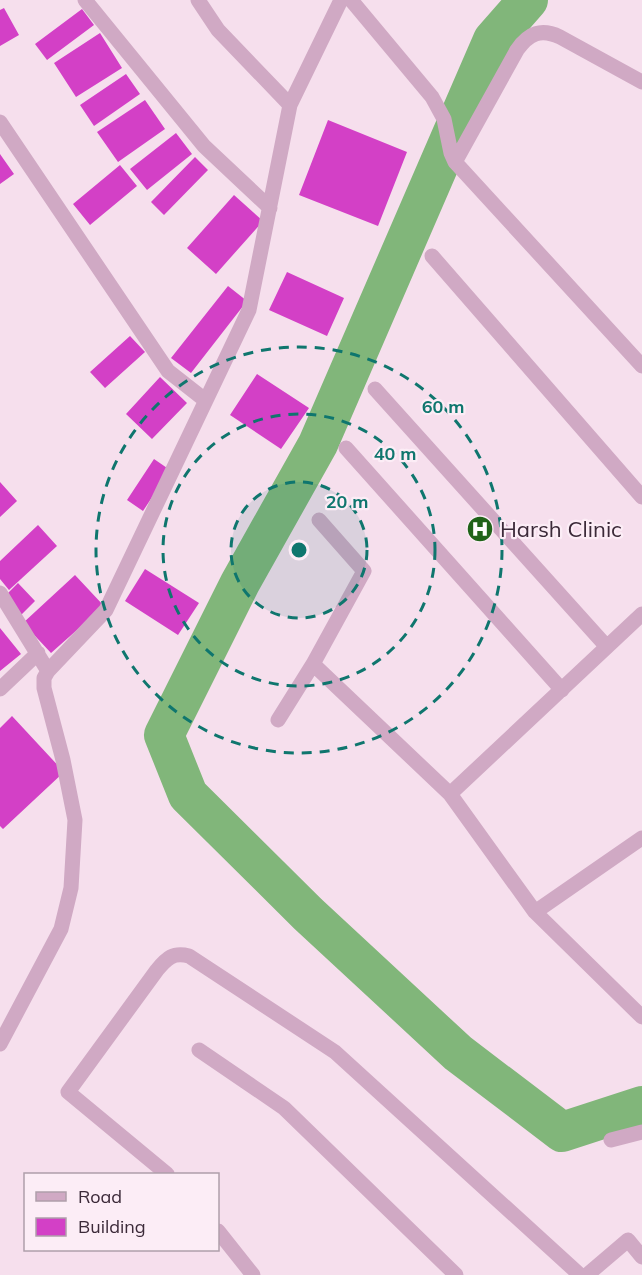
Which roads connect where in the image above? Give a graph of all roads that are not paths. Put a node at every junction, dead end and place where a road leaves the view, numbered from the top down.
1 (85, 0) edge
2 (198, 0) edge
3 (341, 0) edge
4 (351, 0) edge
5 (642, 82) edge
6 (290, 105) junction
7 (0, 122) edge
8 (453, 158) junction
9 (270, 208) junction
10 (432, 256) dead end
11 (642, 366) edge
12 (375, 389) dead end
13 (205, 400) junction
14 (346, 448) dead end
15 (642, 497) edge
16 (320, 520) dead end
17 (0, 593) edge
18 (642, 614) edge
19 (607, 647) junction
20 (38, 654) junction
21 (313, 664) junction
22 (48, 671) junction
23 (0, 689) edge
24 (562, 690) junction
25 (278, 720) dead end
26 (450, 794) junction
27 (642, 838) edge
28 (535, 912) junction
29 (642, 1017) edge
30 (1, 1039) edge
31 (199, 1050) dead end
32 (642, 1132) edge
33 (611, 1140) dead end
34 (166, 1173) edge
35 (219, 1233) edge
36 (642, 1257) edge
37 (253, 1275) edge
38 (456, 1275) edge
39 (580, 1275) edge
40 (587, 1275) edge

1 - 9 street
2 - 6 street
3 - 6 street
4 - 8 street
5 - 8 street
6 - 9 street
7 - 13 street
8 - 11 street
9 - 13 street
10 - 15 street
12 - 19 street
13 - 22 street
14 - 24 street
16 - 21 street
17 - 20 street
18 - 19 street
19 - 24 street
20 - 22 street
20 - 23 street
21 - 25 street
21 - 26 street
22 - 30 street
24 - 26 street
26 - 28 street
27 - 28 street
28 - 29 street
31 - 38 street
32 - 33 street
34 - 39 street
35 - 37 street
36 - 40 street

